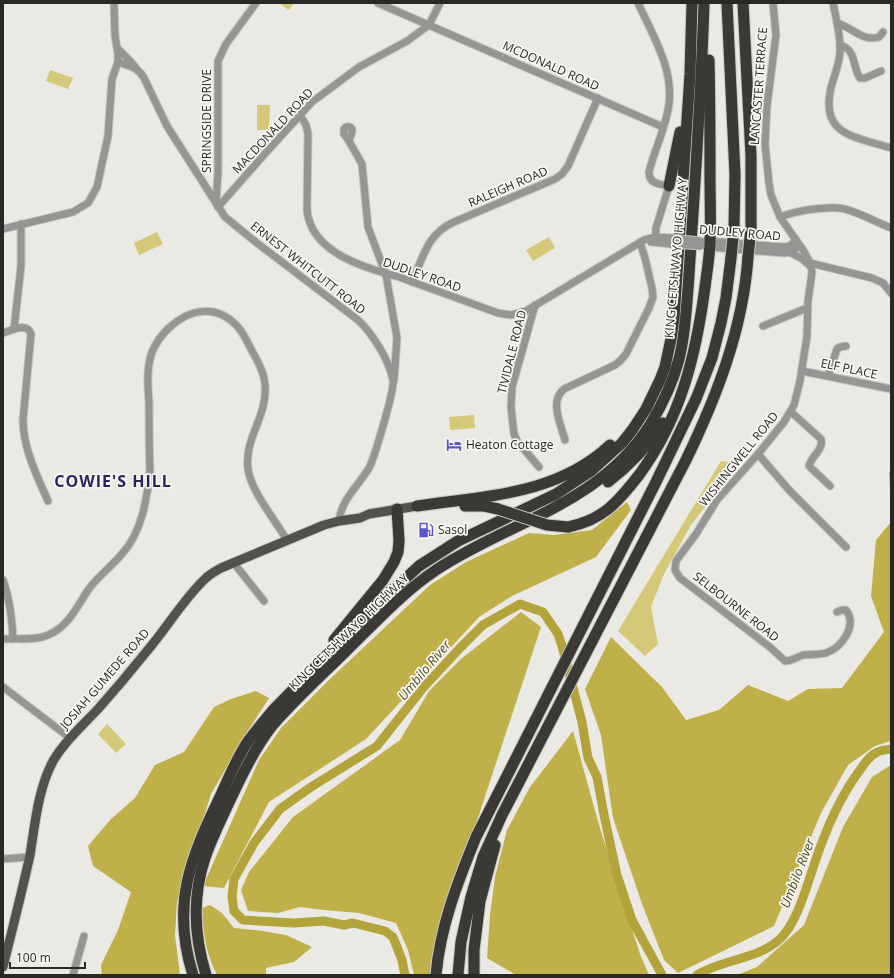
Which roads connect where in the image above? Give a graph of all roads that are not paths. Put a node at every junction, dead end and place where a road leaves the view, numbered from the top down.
1 (114, 3) edge
2 (256, 3) edge
3 (378, 3) edge
4 (440, 3) edge
5 (638, 3) edge
6 (689, 3) edge
7 (692, 3) edge
8 (705, 3) edge
9 (727, 3) edge
10 (743, 3) edge
11 (774, 3) edge
12 (833, 3) edge
13 (837, 23) junction
14 (429, 25) junction
15 (883, 32) dead end
16 (840, 46) junction
17 (118, 49) junction
18 (118, 62) junction
19 (134, 68) junction
20 (881, 71) dead end
21 (113, 75) junction
22 (598, 98) junction
23 (300, 115) junction
24 (663, 127) junction
25 (349, 140) dead end
26 (891, 148) edge
27 (669, 186) junction
28 (217, 205) junction
29 (780, 217) junction
30 (21, 224) junction
31 (891, 228) edge
32 (3, 229) edge
33 (655, 240) junction
34 (798, 243) junction
35 (639, 244) junction
36 (706, 244) junction
37 (789, 252) junction
38 (811, 265) junction
39 (386, 275) junction
40 (412, 282) junction
41 (891, 293) edge
42 (535, 305) junction
43 (807, 308) junction
44 (763, 326) dead end
45 (14, 329) junction
46 (3, 333) edge
47 (671, 339) junction
48 (846, 346) dead end
49 (688, 370) junction
50 (802, 371) junction
51 (828, 376) junction
52 (394, 381) junction
53 (888, 388) edge
54 (891, 394) edge
55 (790, 412) junction
56 (565, 440) dead end
57 (758, 454) junction
58 (539, 467) dead end
59 (830, 486) dead end
60 (48, 501) dead end
61 (418, 509) junction
62 (397, 512) junction
63 (339, 521) junction
64 (287, 540) junction
65 (846, 547) dead end
66 (469, 550) junction
67 (233, 562) junction
68 (675, 570) joint
69 (3, 580) edge
70 (264, 601) dead end
71 (837, 612) dead end
72 (3, 639) edge
73 (13, 639) junction
74 (309, 674) junction
75 (3, 687) edge
76 (70, 738) junction
77 (502, 815) junction
78 (29, 857) junction
79 (3, 859) edge
80 (455, 892) junction
81 (84, 936) dead end
82 (3, 967) edge
83 (73, 975) edge
84 (193, 975) edge
85 (206, 975) edge
86 (436, 975) edge
87 (443, 975) edge
88 (458, 975) edge
89 (474, 975) edge

1 - 17 street
2 - 28 street, SPRINGSIDE DRIVE
3 - 14 street
4 - 14 street
5 - 24 street
6 - 27 highway
7 - 47 highway, KING CETSHWAYO HIGHWAY
8 - 36 highway
8 - 66 highway, KING CETSHWAYO HIGHWAY
9 - 80 highway, bridge
10 - 77 highway, bridge
11 - 29 street, LANCASTER TERRACE
12 - 13 street
13 - 15 street
13 - 16 street
14 - 22 street, MCDONALD ROAD
14 - 23 street, MACDONALD ROAD
16 - 20 street
16 - 26 street
17 - 18 street
17 - 19 street, ERNEST WHITCUTT ROAD
18 - 19 street
18 - 21 street
19 - 21 street
19 - 28 street, ERNEST WHITCUTT ROAD
21 - 30 street
22 - 24 street, MCDONALD ROAD
22 - 40 street, RALEIGH ROAD
23 - 28 street, MACDONALD ROAD
23 - 39 street, DUDLEY ROAD
24 - 27 street
25 - 39 street
27 - 33 street
28 - 52 street, ERNEST WHITCUTT ROAD
29 - 31 street
29 - 34 street, LANCASTER TERRACE
30 - 32 street
30 - 45 street
33 - 35 street, DUDLEY ROAD
33 - 36 street, DUDLEY ROAD, bridge
34 - 36 street, DUDLEY ROAD
34 - 37 street, DUDLEY ROAD
34 - 38 street
35 - 42 street, DUDLEY ROAD
35 - 56 street
36 - 37 street, DUDLEY ROAD
36 - 49 highway
37 - 38 street, DUDLEY ROAD
38 - 41 street
38 - 43 street, WISHINGWELL ROAD
39 - 40 street, DUDLEY ROAD
39 - 52 street
40 - 42 street, DUDLEY ROAD
42 - 58 street, TIVIDALE ROAD
43 - 44 street
43 - 50 street, WISHINGWELL ROAD
45 - 46 street
45 - 60 street
47 - 61 highway
47 - 74 highway, KING CETSHWAYO HIGHWAY
48 - 51 street
49 - 61 highway, bridge
49 - 66 highway
50 - 51 street, ELF PLACE
50 - 55 street, WISHINGWELL ROAD
51 - 53 street, ELF PLACE
52 - 63 street
53 - 54 street
55 - 57 street, WISHINGWELL ROAD
55 - 59 street
57 - 65 street
57 - 68 street, WISHINGWELL ROAD
61 - 62 main road, JOSIAH GUMEDE ROAD
62 - 63 main road, JOSIAH GUMEDE ROAD
62 - 74 highway
63 - 64 main road, JOSIAH GUMEDE ROAD
64 - 67 main road, JOSIAH GUMEDE ROAD
64 - 73 street
66 - 85 highway, KING CETSHWAYO HIGHWAY
67 - 70 street
67 - 76 main road, JOSIAH GUMEDE ROAD
68 - 71 street, SELBOURNE ROAD
69 - 73 street
72 - 73 street
74 - 84 highway, KING CETSHWAYO HIGHWAY
75 - 76 street
76 - 78 main road, JOSIAH GUMEDE ROAD
77 - 88 highway
77 - 89 highway
78 - 79 street
78 - 82 main road, JOSIAH GUMEDE ROAD
80 - 86 highway
80 - 87 highway
81 - 83 street

